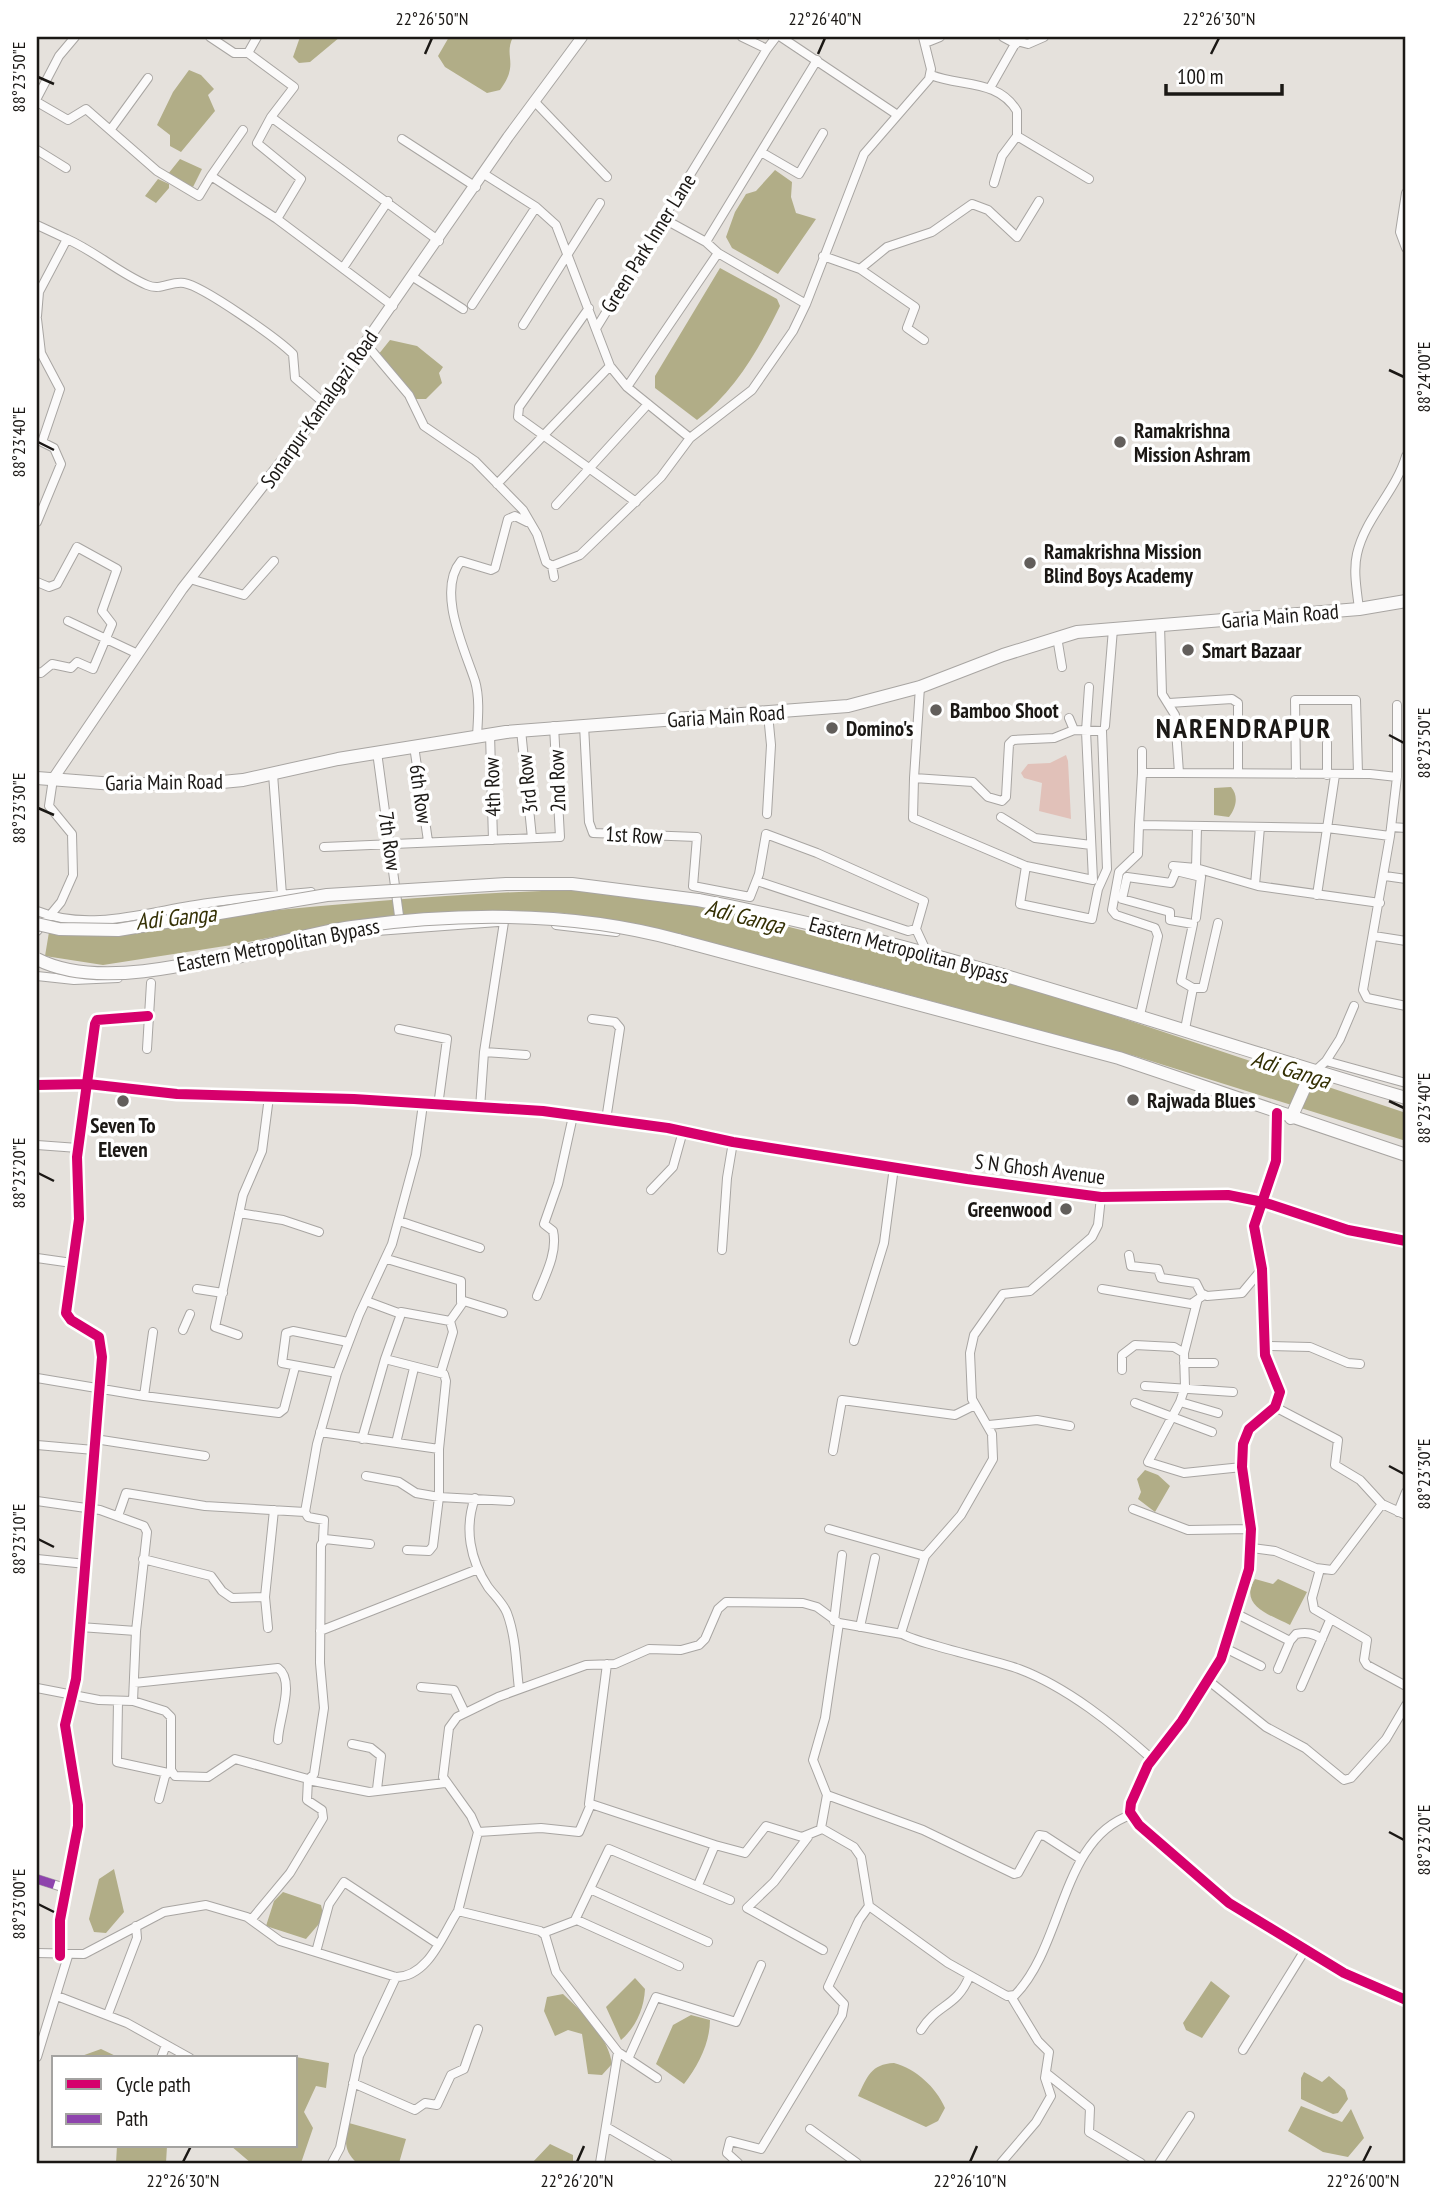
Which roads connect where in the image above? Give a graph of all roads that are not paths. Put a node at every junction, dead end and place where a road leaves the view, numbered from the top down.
1 (75, 37) edge
2 (210, 37) edge
3 (257, 37) edge
4 (582, 37) edge
5 (742, 37) edge
6 (778, 37) edge
7 (940, 37) edge
8 (1003, 37) edge
9 (1044, 37) edge
10 (924, 40) edge
11 (1017, 41) edge
12 (766, 49) junction
13 (248, 53) junction
14 (817, 60) junction
15 (931, 75) junction
16 (148, 78) dead end
17 (990, 88) junction
18 (37, 96) edge
19 (535, 102) junction
20 (896, 114) junction
21 (271, 117) junction
22 (111, 129) junction
23 (243, 130) dead end
24 (823, 133) dead end
25 (1017, 136) junction
26 (402, 139) dead end
27 (37, 150) edge
28 (761, 152) junction
29 (66, 168) dead end
30 (484, 174) junction
31 (211, 177) junction
32 (607, 177) dead end
33 (1089, 179) dead end
34 (994, 183) dead end
35 (475, 187) junction
36 (1406, 193) edge
37 (388, 201) junction
38 (1039, 201) dead end
39 (600, 203) dead end
40 (537, 207) junction
41 (277, 219) junction
42 (664, 219) junction
43 (37, 225) edge
44 (67, 240) junction
45 (439, 241) junction
46 (706, 242) junction
47 (1406, 248) edge
48 (718, 253) junction
49 (569, 255) junction
50 (823, 256) junction
51 (343, 268) junction
52 (860, 269) junction
53 (413, 277) junction
54 (37, 301) edge
55 (806, 304) junction
56 (393, 306) junction
57 (589, 307) junction
58 (37, 318) edge
59 (523, 325) dead end
60 (597, 327) junction
61 (924, 340) dead end
62 (366, 345) junction
63 (610, 366) junction
64 (627, 387) junction
65 (324, 403) junction
66 (648, 404) junction
67 (545, 437) junction
68 (690, 438) junction
69 (40, 442) edge
70 (1406, 456) edge
71 (589, 468) junction
72 (497, 484) junction
73 (636, 502) junction
74 (556, 505) dead end
75 (37, 522) edge
76 (527, 522) junction
77 (274, 561) dead end
78 (552, 566) junction
79 (554, 577) dead end
80 (190, 579) junction
81 (37, 582) edge
82 (1406, 601) edge
83 (1359, 609) junction
84 (68, 621) dead end
85 (1160, 625) junction
86 (1113, 629) junction
87 (1057, 637) junction
88 (105, 639) junction
89 (138, 654) junction
90 (1062, 667) dead end
91 (37, 672) edge
92 (920, 687) junction
93 (1088, 687) dead end
94 (1169, 703) junction
95 (1397, 705) dead end
96 (768, 714) junction
97 (1069, 718) dead end
98 (584, 725) junction
99 (554, 726) junction
100 (1105, 726) dead end
101 (521, 730) junction
102 (1074, 730) junction
103 (1086, 731) junction
104 (484, 735) junction
105 (1326, 743) dead end
106 (414, 746) junction
107 (1142, 751) dead end
108 (377, 752) junction
109 (1402, 759) edge
110 (1238, 772) junction
111 (1142, 773) junction
112 (1180, 773) junction
113 (273, 774) junction
114 (1296, 774) junction
115 (1358, 774) junction
116 (1331, 775) junction
117 (1396, 777) junction
118 (37, 778) edge
119 (914, 778) junction
120 (53, 779) junction
121 (767, 814) dead end
122 (1001, 817) dead end
123 (1139, 825) junction
124 (1198, 827) junction
125 (1260, 827) junction
126 (1392, 827) junction
127 (1326, 828) junction
128 (1406, 828) edge
129 (1390, 836) junction
130 (532, 838) junction
131 (493, 840) junction
132 (428, 841) junction
133 (391, 843) junction
134 (1091, 845) junction
135 (324, 847) dead end
136 (1026, 866) junction
137 (1173, 866) dead end
138 (1196, 868) junction
139 (1385, 876) junction
140 (1406, 879) edge
141 (757, 881) junction
142 (1255, 885) junction
143 (396, 887) junction
144 (282, 895) junction
145 (1317, 895) junction
146 (712, 903) junction
147 (1380, 903) junction
148 (37, 911) edge
149 (48, 915) junction
150 (1196, 918) dead end
151 (504, 922) junction
152 (1218, 923) dead end
153 (37, 924) edge
154 (916, 929) junction
155 (401, 930) junction
156 (37, 931) edge
157 (1374, 936) junction
158 (678, 940) junction
159 (1406, 941) edge
160 (928, 955) junction
161 (37, 959) edge
162 (37, 976) edge
163 (151, 983) dead end
164 (1192, 988) junction
165 (1354, 1006) dead end
166 (1406, 1006) edge
167 (1140, 1015) junction
168 (148, 1016) junction
169 (592, 1019) dead end
170 (399, 1029) dead end
171 (1185, 1029) junction
172 (147, 1049) dead end
173 (484, 1052) junction
174 (526, 1055) dead end
175 (1326, 1061) junction
176 (1313, 1071) junction
177 (1406, 1083) edge
178 (88, 1084) junction
179 (37, 1086) edge
180 (269, 1097) junction
181 (1406, 1098) edge
182 (423, 1104) junction
183 (438, 1106) junction
184 (480, 1108) junction
185 (1277, 1113) junction
186 (573, 1116) junction
187 (1291, 1118) junction
188 (606, 1120) junction
189 (683, 1131) junction
190 (733, 1142) junction
191 (37, 1145) edge
192 (78, 1148) junction
193 (1406, 1155) edge
194 (894, 1167) junction
195 (651, 1190) dead end
196 (1101, 1197) junction
197 (1262, 1202) junction
198 (239, 1213) junction
199 (399, 1221) junction
200 (319, 1232) dead end
201 (1406, 1241) edge
202 (480, 1248) dead end
203 (722, 1250) dead end
204 (1129, 1255) dead end
205 (37, 1258) edge
206 (387, 1259) junction
207 (72, 1263) junction
208 (1262, 1269) junction
209 (197, 1289) dead end
210 (1102, 1289) dead end
211 (223, 1293) junction
212 (537, 1296) dead end
213 (1200, 1298) junction
214 (366, 1301) junction
215 (461, 1302) junction
216 (401, 1312) junction
217 (503, 1313) dead end
218 (190, 1314) dead end
219 (450, 1321) junction
220 (183, 1330) dead end
221 (152, 1332) dead end
222 (238, 1335) dead end
223 (855, 1340) dead end
224 (348, 1342) junction
225 (1265, 1346) junction
226 (1184, 1353) junction
227 (385, 1359) junction
228 (1184, 1363) junction
229 (1214, 1363) dead end
230 (1360, 1364) dead end
231 (295, 1367) junction
232 (414, 1368) junction
233 (1122, 1370) dead end
234 (337, 1373) junction
235 (441, 1373) junction
236 (37, 1378) edge
237 (1145, 1387) dead end
238 (1185, 1387) junction
239 (101, 1390) junction
240 (1233, 1392) dead end
241 (144, 1396) junction
242 (1180, 1402) junction
243 (1135, 1403) dead end
244 (975, 1405) junction
245 (1275, 1407) junction
246 (1219, 1413) dead end
247 (1172, 1416) junction
248 (989, 1425) junction
249 (1070, 1426) dead end
250 (320, 1432) junction
251 (1212, 1433) dead end
252 (95, 1439) junction
253 (362, 1439) junction
254 (396, 1444) junction
255 (37, 1445) edge
256 (439, 1449) junction
257 (94, 1450) junction
258 (833, 1451) dead end
259 (205, 1456) dead end
260 (1242, 1467) junction
261 (366, 1476) dead end
262 (1406, 1492) edge
263 (439, 1497) junction
264 (475, 1498) junction
265 (510, 1501) dead end
266 (37, 1502) edge
267 (1382, 1504) junction
268 (89, 1508) junction
269 (1133, 1509) dead end
270 (274, 1510) junction
271 (305, 1513) junction
272 (1402, 1514) edge
273 (118, 1516) junction
274 (829, 1529) dead end
275 (1251, 1529) junction
276 (323, 1539) junction
277 (370, 1544) dead end
278 (1252, 1548) junction
279 (407, 1550) dead end
280 (842, 1555) dead end
281 (925, 1556) junction
282 (875, 1558) dead end
283 (37, 1559) edge
284 (142, 1559) junction
285 (86, 1564) junction
286 (478, 1569) junction
287 (1320, 1569) junction
288 (265, 1597) junction
289 (1237, 1614) junction
290 (1330, 1620) junction
291 (836, 1622) junction
292 (80, 1627) junction
293 (860, 1627) junction
294 (268, 1628) dead end
295 (320, 1631) junction
296 (136, 1632) junction
297 (902, 1634) junction
298 (1322, 1639) junction
299 (1290, 1641) junction
300 (1225, 1648) junction
301 (607, 1664) junction
302 (1261, 1666) dead end
303 (1279, 1670) dead end
304 (1209, 1681) junction
305 (134, 1683) junction
306 (1406, 1686) edge
307 (421, 1687) dead end
308 (1301, 1687) dead end
309 (37, 1688) edge
310 (519, 1689) junction
311 (73, 1695) junction
312 (118, 1701) junction
313 (132, 1701) junction
314 (1406, 1704) edge
315 (465, 1713) junction
316 (278, 1740) dead end
317 (352, 1744) dead end
318 (1153, 1759) junction
319 (151, 1773) dead end
320 (168, 1773) junction
321 (308, 1780) junction
322 (445, 1783) junction
323 (377, 1789) junction
324 (827, 1795) junction
325 (159, 1799) dead end
326 (589, 1804) junction
327 (1131, 1815) junction
328 (822, 1829) junction
329 (478, 1832) junction
330 (808, 1837) junction
331 (715, 1845) junction
332 (1079, 1858) junction
333 (37, 1879) edge
334 (698, 1885) junction
335 (65, 1888) junction
336 (590, 1889) junction
337 (730, 1900) dead end
338 (869, 1906) junction
339 (458, 1911) junction
340 (251, 1920) junction
341 (575, 1920) junction
342 (136, 1926) junction
343 (543, 1933) junction
344 (708, 1942) dead end
345 (438, 1944) junction
346 (823, 1950) dead end
347 (1306, 1950) junction
348 (316, 1952) junction
349 (37, 1953) edge
350 (64, 1956) junction
351 (761, 1965) dead end
352 (679, 1966) dead end
353 (396, 1977) junction
354 (969, 1977) junction
355 (57, 1996) junction
356 (1012, 1998) junction
357 (1406, 2000) edge
358 (108, 2014) junction
359 (478, 2029) dead end
360 (921, 2030) dead end
361 (166, 2045) junction
362 (1243, 2049) dead end
363 (618, 2052) junction
364 (162, 2056) edge
365 (186, 2056) edge
366 (37, 2057) edge
367 (628, 2059) junction
368 (1046, 2073) junction
369 (657, 2078) dead end
370 (353, 2083) junction
371 (1190, 2116) dead end
372 (608, 2128) junction
373 (810, 2129) dead end
374 (1006, 2162) edge
375 (332, 2163) edge
376 (600, 2163) edge
377 (668, 2163) edge
378 (738, 2163) edge
379 (857, 2163) edge
380 (1141, 2163) edge
381 (1159, 2163) edge

1 - 18 street
2 - 13 street
3 - 13 street
4 - 19 main road, Sonarpur-Kamalgazi Road
5 - 12 street
6 - 12 street, Green Park Inner Lane
6 - 14 street
7 - 10 street
8 - 11 street
9 - 11 street
10 - 15 street
11 - 17 street
12 - 42 street, Green Park Inner Lane
13 - 21 street
14 - 20 street
14 - 28 street
15 - 17 street
15 - 20 street
16 - 22 street
17 - 25 street
18 - 22 street
19 - 30 main road, Sonarpur-Kamalgazi Road
19 - 32 street
20 - 50 street
21 - 37 street
21 - 41 street
22 - 31 street
23 - 31 street
24 - 28 street
25 - 33 street
25 - 34 street
26 - 35 street
27 - 29 street
28 - 46 street
30 - 35 main road, Sonarpur-Kamalgazi Road
30 - 40 street, Green Park Inner Lane
31 - 41 street
35 - 45 main road, Sonarpur-Kamalgazi Road
36 - 47 street
37 - 45 street
37 - 51 street
38 - 52 street
39 - 49 street
40 - 49 street, Green Park Inner Lane
40 - 53 street
41 - 51 street
42 - 46 street
42 - 60 street, Green Park Inner Lane
43 - 44 street
44 - 54 street
44 - 65 street
45 - 53 main road, Sonarpur-Kamalgazi Road
46 - 48 street
48 - 55 street
48 - 64 street
49 - 57 street, Green Park Inner Lane
49 - 59 street
50 - 52 street
50 - 55 street
51 - 56 street
52 - 61 street
53 - 56 main road, Sonarpur-Kamalgazi Road
54 - 58 street
55 - 68 street
56 - 62 main road, Sonarpur-Kamalgazi Road
57 - 60 street, Green Park Inner Lane
57 - 67 street
58 - 69 street
60 - 63 street
62 - 65 main road, Sonarpur-Kamalgazi Road
62 - 72 street
63 - 64 street
63 - 67 street
64 - 66 street
65 - 80 main road, Sonarpur-Kamalgazi Road
66 - 68 street
66 - 71 street
67 - 71 street
67 - 72 street
68 - 73 street
69 - 75 street
70 - 83 street
71 - 73 street
71 - 74 street
72 - 76 street
73 - 78 street
76 - 78 street
76 - 104 street, 4th Row
77 - 80 street
78 - 79 street
80 - 89 main road, Sonarpur-Kamalgazi Road
81 - 88 street
82 - 83 main road, Garia Main Road
83 - 85 main road, Garia Main Road
84 - 88 street
85 - 86 main road, Garia Main Road
85 - 94 street
86 - 87 main road, Garia Main Road
86 - 100 street
87 - 90 street
87 - 92 main road, Garia Main Road
88 - 89 street
88 - 91 street
89 - 120 main road, Sonarpur-Kamalgazi Road
92 - 96 main road, Garia Main Road
92 - 119 street
93 - 103 street
94 - 110 street
94 - 112 street
95 - 109 street
96 - 98 main road, Garia Main Road
96 - 121 street
97 - 102 street
98 - 99 main road, Garia Main Road
98 - 141 street, 1st Row
99 - 101 main road, Garia Main Road
99 - 130 street, 2nd Row
101 - 104 main road, Garia Main Road
101 - 130 street, 3rd Row
102 - 103 street
102 - 119 street
103 - 134 street
103 - 136 street
104 - 106 main road, Garia Main Road
104 - 131 street, 4th Row
105 - 116 street
106 - 108 main road, Garia Main Road
106 - 132 street, 6th Row
107 - 111 street
108 - 113 main road, Garia Main Road
108 - 133 street, 7th Row
109 - 117 street
110 - 112 street
110 - 114 street
111 - 112 street
111 - 123 street
113 - 120 main road, Garia Main Road
113 - 144 street
114 - 115 street
114 - 116 street
115 - 116 street
115 - 117 street
116 - 127 street
117 - 126 street
118 - 120 main road, Garia Main Road
119 - 136 street
120 - 149 street
122 - 134 street
123 - 124 street
123 - 167 street
124 - 125 street
124 - 138 street
125 - 127 street
125 - 142 street
126 - 128 street
126 - 129 street
127 - 129 street
127 - 145 street
129 - 139 street
130 - 131 street
131 - 132 street
132 - 133 street
133 - 135 street
133 - 143 street, 7th Row
134 - 136 street
137 - 138 street
138 - 142 street
139 - 140 street
139 - 147 street
141 - 154 street
141 - 154 street
142 - 145 street
143 - 144 street
143 - 146 street
143 - 155 street, 7th Row
144 - 149 street
145 - 147 street
146 - 153 main road, Eastern Metropolitan Bypass, bridge
146 - 160 main road, Eastern Metropolitan Bypass
147 - 157 street
148 - 149 street
149 - 156 street
150 - 164 street
151 - 155 street
151 - 158 street
151 - 173 street
152 - 164 street
154 - 160 street
155 - 162 street
157 - 159 street
157 - 166 street
158 - 161 main road, Eastern Metropolitan Bypass, bridge
158 - 185 main road, Eastern Metropolitan Bypass
160 - 167 main road, Eastern Metropolitan Bypass
163 - 168 street
164 - 171 street
165 - 175 street
167 - 171 main road, Eastern Metropolitan Bypass
168 - 172 street
168 - 178 street
169 - 188 street
170 - 183 street
171 - 176 main road, Eastern Metropolitan Bypass
173 - 174 street
173 - 184 street
175 - 176 street
175 - 177 street
176 - 181 main road, Eastern Metropolitan Bypass
176 - 187 main road
178 - 179 street, S N Ghosh Avenue
178 - 180 street, S N Ghosh Avenue
178 - 192 street
180 - 182 street, S N Ghosh Avenue
180 - 198 street
182 - 183 street, S N Ghosh Avenue
182 - 199 street
183 - 184 street, S N Ghosh Avenue
184 - 186 street, S N Ghosh Avenue
185 - 187 main road, Eastern Metropolitan Bypass
185 - 197 street
186 - 188 street, S N Ghosh Avenue
186 - 212 street
187 - 193 main road, Eastern Metropolitan Bypass
188 - 189 street, S N Ghosh Avenue
189 - 190 street, S N Ghosh Avenue
189 - 195 street
190 - 194 street, S N Ghosh Avenue
190 - 203 street
191 - 192 street
192 - 207 street
194 - 196 street, S N Ghosh Avenue
194 - 223 street
196 - 197 street, S N Ghosh Avenue
196 - 244 street
197 - 201 street, S N Ghosh Avenue
197 - 208 street
198 - 200 street
198 - 211 street
199 - 202 street
199 - 206 street
204 - 213 street
205 - 207 street
206 - 214 street
206 - 215 street
207 - 239 street
208 - 213 street
208 - 225 street
209 - 211 street
210 - 213 street
211 - 222 street
213 - 226 street
214 - 216 street
214 - 224 street
215 - 217 street
215 - 219 street
216 - 219 street
216 - 227 street
218 - 220 street
219 - 235 street
221 - 241 street
224 - 231 street
224 - 234 street
225 - 230 street
225 - 245 street
226 - 228 street
226 - 233 street
227 - 232 street
227 - 253 street
228 - 229 street
228 - 238 street
231 - 234 street
231 - 241 street
232 - 235 street
232 - 254 street
234 - 250 street
235 - 256 street
236 - 239 street
237 - 238 street
238 - 240 street
238 - 242 street
239 - 241 street
239 - 252 street
242 - 246 street
242 - 247 street
243 - 247 street
244 - 248 street
244 - 258 street
245 - 260 street
245 - 267 street
247 - 251 street
247 - 260 street
248 - 249 street
248 - 281 street
250 - 253 street
250 - 271 street
252 - 257 street
252 - 259 street
253 - 254 street
254 - 256 street
255 - 257 street
256 - 263 street
257 - 268 street
260 - 275 street
261 - 263 street
262 - 272 street
263 - 264 street
263 - 279 street
264 - 265 street
264 - 286 street
266 - 268 street
267 - 272 street
267 - 287 street
268 - 273 street
268 - 285 street
269 - 275 street
270 - 271 street
270 - 273 street
270 - 288 street
271 - 276 street
273 - 284 street
274 - 281 street
275 - 278 street
276 - 277 street
276 - 295 street
278 - 287 street
278 - 289 street
280 - 291 street
281 - 297 street
282 - 293 street
283 - 285 street
284 - 288 street
284 - 296 street
285 - 292 street
286 - 295 street
286 - 310 street
287 - 290 street
288 - 294 street
289 - 299 street
289 - 300 street
290 - 298 street
290 - 306 street
291 - 293 street
291 - 301 street
291 - 324 street
292 - 296 street
292 - 311 street
293 - 297 street
295 - 321 street
296 - 305 street
297 - 318 street
298 - 299 street
298 - 308 street
299 - 303 street
300 - 302 street
300 - 304 street
301 - 310 street
301 - 326 street
304 - 314 street
304 - 318 street
305 - 313 street
305 - 316 street
307 - 315 street
309 - 311 street
310 - 315 street
311 - 312 street
311 - 335 street
312 - 313 street
312 - 320 street
313 - 320 street
315 - 322 street
317 - 323 street
318 - 327 street
319 - 320 street
320 - 321 street
320 - 325 street
321 - 323 street
321 - 340 street
322 - 323 street
322 - 329 street
324 - 328 street
324 - 332 street
326 - 329 street
326 - 331 street
327 - 332 street
327 - 347 street
328 - 330 street
328 - 338 street
329 - 339 street
330 - 331 street
330 - 346 street
331 - 334 street
332 - 356 street
333 - 335 street
334 - 336 street
334 - 337 street
335 - 350 street
336 - 341 street
336 - 344 street
338 - 354 street
338 - 378 street
339 - 343 street
339 - 345 street
340 - 342 street
340 - 348 street
341 - 343 street
341 - 352 street
342 - 350 street
342 - 358 street
343 - 363 street
345 - 348 street
345 - 353 street
347 - 357 street
347 - 362 street
348 - 353 street
349 - 350 street
350 - 355 street
351 - 367 street
353 - 370 street
354 - 356 street
354 - 360 street
355 - 358 street
355 - 366 street
356 - 368 street
358 - 361 street
359 - 370 street
361 - 364 street
361 - 365 street
363 - 367 street
363 - 372 street
367 - 369 street
368 - 374 street
368 - 380 street
370 - 375 street
371 - 381 street
372 - 376 street
372 - 377 street
373 - 379 street

